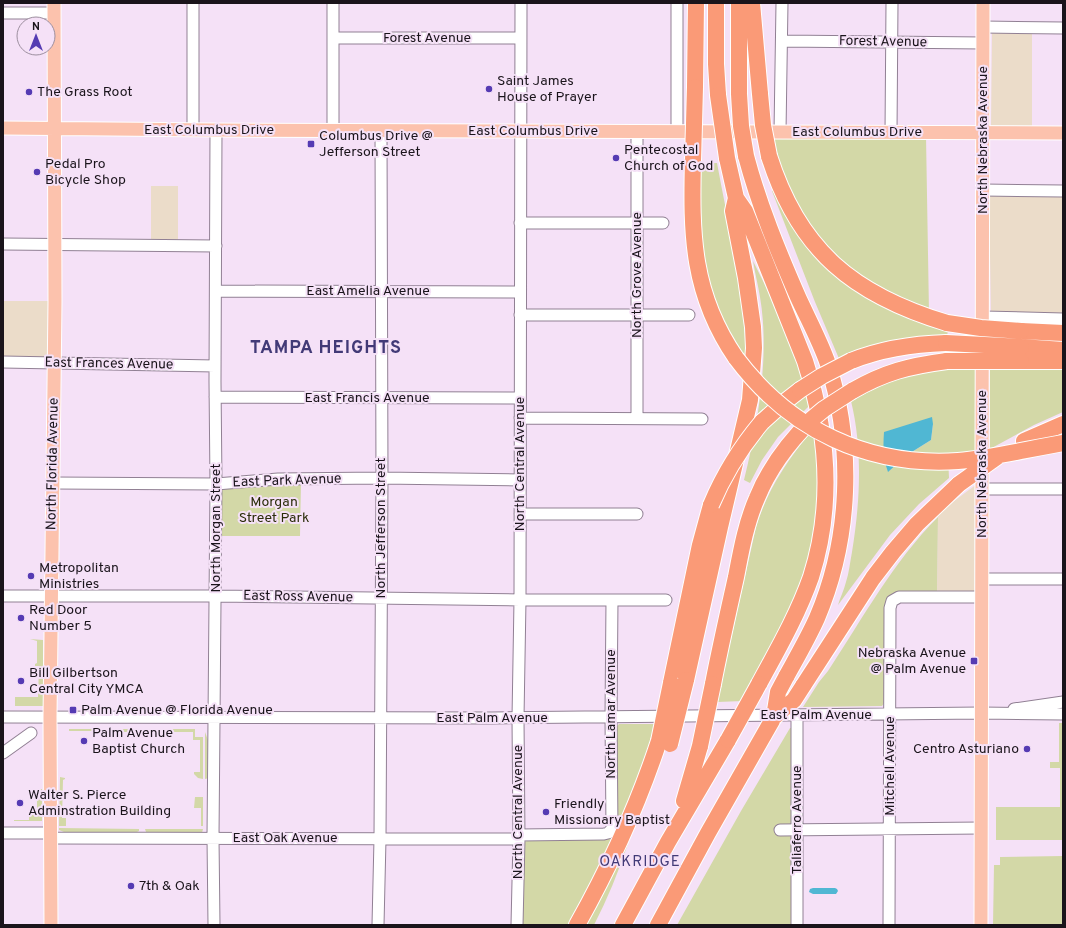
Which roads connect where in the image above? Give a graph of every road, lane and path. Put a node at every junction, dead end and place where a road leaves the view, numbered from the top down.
1 (193, 3) edge
2 (333, 3) edge
3 (521, 3) edge
4 (677, 3) edge
5 (696, 3) edge
6 (716, 3) edge
7 (739, 3) edge
8 (752, 3) edge
9 (782, 3) edge
10 (892, 3) edge
11 (983, 3) edge
12 (54, 8) edge
13 (3, 13) edge
14 (983, 27) junction
15 (1063, 28) edge
16 (333, 38) junction
17 (520, 38) junction
18 (782, 41) junction
19 (892, 42) junction
20 (983, 43) junction
21 (3, 128) edge
22 (54, 128) junction
23 (193, 130) junction
24 (216, 130) junction
25 (333, 130) junction
26 (381, 131) junction
27 (521, 131) junction
28 (637, 131) junction
29 (677, 131) junction
30 (780, 132) junction
31 (891, 133) junction
32 (983, 133) junction
33 (1063, 133) edge
34 (983, 190) junction
35 (1063, 191) edge
36 (736, 198) junction
37 (638, 222) junction
38 (520, 223) junction
39 (663, 223) dead end
40 (3, 244) edge
41 (53, 244) junction
42 (216, 246) junction
43 (216, 290) junction
44 (382, 291) junction
45 (520, 292) junction
46 (520, 315) junction
47 (637, 315) junction
48 (689, 315) dead end
49 (983, 317) junction
50 (1063, 319) edge
51 (1063, 333) edge
52 (1063, 350) edge
53 (1021, 354) junction
54 (1063, 361) edge
55 (3, 362) edge
56 (54, 363) junction
57 (215, 366) junction
58 (215, 397) junction
59 (382, 398) junction
60 (520, 398) junction
61 (520, 418) junction
62 (637, 418) junction
63 (702, 419) dead end
64 (1063, 424) edge
65 (1063, 443) edge
66 (382, 478) junction
67 (520, 480) junction
68 (53, 482) junction
69 (216, 484) junction
70 (982, 489) junction
71 (1063, 489) edge
72 (520, 514) junction
73 (637, 514) dead end
74 (982, 579) junction
75 (1063, 579) edge
76 (3, 596) edge
77 (52, 596) junction
78 (216, 596) junction
79 (982, 597) junction
80 (381, 598) junction
81 (520, 600) junction
82 (612, 600) junction
83 (666, 600) dead end
84 (1063, 702) edge
85 (981, 713) junction
86 (1063, 714) edge
87 (890, 715) junction
88 (797, 716) junction
89 (3, 717) edge
90 (50, 717) junction
91 (610, 717) junction
92 (774, 717) junction
93 (215, 718) junction
94 (380, 718) junction
95 (518, 718) junction
96 (31, 732) dead end
97 (664, 742) junction
98 (3, 753) edge
99 (981, 828) junction
100 (612, 829) joint
101 (890, 829) junction
102 (780, 830) dead end
103 (797, 830) junction
104 (3, 833) edge
105 (51, 835) junction
106 (519, 837) junction
107 (213, 838) junction
108 (380, 839) junction
109 (668, 842) junction
110 (626, 920) edge
111 (578, 924) edge
112 (51, 925) edge
113 (214, 925) edge
114 (378, 925) edge
115 (517, 925) edge
116 (658, 925) edge
117 (797, 925) edge
118 (889, 925) edge
119 (981, 925) edge

1 - 23 street
2 - 16 street
3 - 17 street, North Central Avenue
4 - 29 street
5 - 65 highway, bridge
6 - 36 highway, bridge
7 - 92 highway, bridge
8 - 51 highway, bridge
9 - 18 street
10 - 19 street
11 - 14 main road, North Nebraska Avenue
12 - 13 street
12 - 22 main road, North Florida Avenue
14 - 15 street
14 - 20 main road, North Nebraska Avenue
16 - 17 street, Forest Avenue
16 - 25 street
17 - 27 street, North Central Avenue
18 - 19 street, Forest Avenue
18 - 30 street
19 - 20 street, Forest Avenue
19 - 31 street
20 - 32 main road, North Nebraska Avenue
21 - 22 main road, East Columbus Drive
22 - 23 main road, East Columbus Drive
22 - 41 main road, North Florida Avenue
23 - 24 main road, East Columbus Drive
24 - 25 main road, East Columbus Drive
24 - 42 street, North Morgan Street
25 - 26 main road, East Columbus Drive
26 - 27 main road, East Columbus Drive
26 - 44 street, North Jefferson Street
27 - 28 main road, East Columbus Drive
27 - 38 street, North Central Avenue
28 - 29 main road, East Columbus Drive
28 - 37 street, North Grove Avenue
29 - 30 main road, East Columbus Drive
30 - 31 main road, East Columbus Drive
31 - 32 main road, East Columbus Drive
32 - 33 main road, East Columbus Drive
32 - 34 main road, North Nebraska Avenue
34 - 35 street
34 - 49 main road, North Nebraska Avenue
36 - 97 highway, bridge
36 - 109 highway, bridge
37 - 38 street
37 - 39 street
37 - 47 street, North Grove Avenue
38 - 45 street, North Central Avenue
40 - 41 street
41 - 42 street
41 - 56 main road, North Florida Avenue
42 - 43 street, North Morgan Street
43 - 44 street, East Amelia Avenue
43 - 57 street, North Morgan Street
44 - 45 street, East Amelia Avenue
44 - 59 street, North Jefferson Street
45 - 46 street, North Central Avenue
46 - 47 street
46 - 60 street, North Central Avenue
47 - 48 street
47 - 62 street, North Grove Avenue
49 - 50 street
49 - 70 main road, North Nebraska Avenue
52 - 53 highway
53 - 54 highway
53 - 97 highway, bridge
53 - 109 highway, bridge
55 - 56 street, East Frances Avenue
56 - 57 street, East Frances Avenue
56 - 68 main road, North Florida Avenue
57 - 58 street, North Morgan Street
58 - 59 street, East Francis Avenue
58 - 69 street, North Morgan Street
59 - 60 street, East Francis Avenue
59 - 66 street, North Jefferson Street
60 - 61 street, North Central Avenue
61 - 62 street
61 - 67 street, North Central Avenue
62 - 63 street
64 - 92 highway, bridge
66 - 67 street, East Park Avenue
66 - 69 street, East Park Avenue
66 - 80 street, North Jefferson Street
67 - 72 street, North Central Avenue
68 - 69 street, East Park Avenue
68 - 77 main road, North Florida Avenue
69 - 78 street, North Morgan Street
70 - 71 street
70 - 74 main road, North Nebraska Avenue
72 - 73 street
72 - 81 street, North Central Avenue
74 - 75 street
74 - 79 main road, North Nebraska Avenue
76 - 77 street, East Ross Avenue
77 - 78 street, East Ross Avenue
77 - 90 main road, North Florida Avenue
78 - 80 street, East Ross Avenue
78 - 93 street, North Morgan Street
79 - 85 main road, North Nebraska Avenue
79 - 87 street, Mitchell Avenue
80 - 81 street, East Ross Avenue
80 - 94 street, North Jefferson Street
81 - 82 street, East Ross Avenue
81 - 95 street, North Central Avenue
82 - 83 street, East Ross Avenue
82 - 91 street, North Lamar Avenue
84 - 85 street, East Palm Avenue
85 - 86 street, East Palm Avenue
85 - 87 street, East Palm Avenue
85 - 99 main road, North Nebraska Avenue
87 - 88 street, East Palm Avenue
87 - 101 street, Mitchell Avenue
88 - 91 street, East Palm Avenue
88 - 103 street, Taliaferro Avenue
89 - 90 street, East Palm Avenue
90 - 93 street, East Palm Avenue
90 - 105 main road, North Florida Avenue
91 - 95 street, East Palm Avenue
91 - 100 street, North Lamar Avenue
92 - 116 highway
93 - 94 street, East Palm Avenue
93 - 107 street, North Morgan Street
94 - 95 street, East Palm Avenue
94 - 108 street, North Jefferson Street
95 - 106 street, North Central Avenue
96 - 98 street
97 - 111 highway
99 - 101 street
99 - 119 main road, North Nebraska Avenue
100 - 106 street, East Oak Avenue
101 - 103 street
101 - 118 street, Mitchell Avenue
102 - 103 street
103 - 117 street, Taliaferro Avenue
104 - 105 street, East Oak Avenue
105 - 107 street, East Oak Avenue
105 - 112 main road, North Florida Avenue
106 - 108 street, East Oak Avenue
106 - 115 street, North Central Avenue
107 - 108 street, East Oak Avenue
107 - 113 street, North Morgan Street
108 - 114 street, North Jefferson Street
109 - 110 highway

